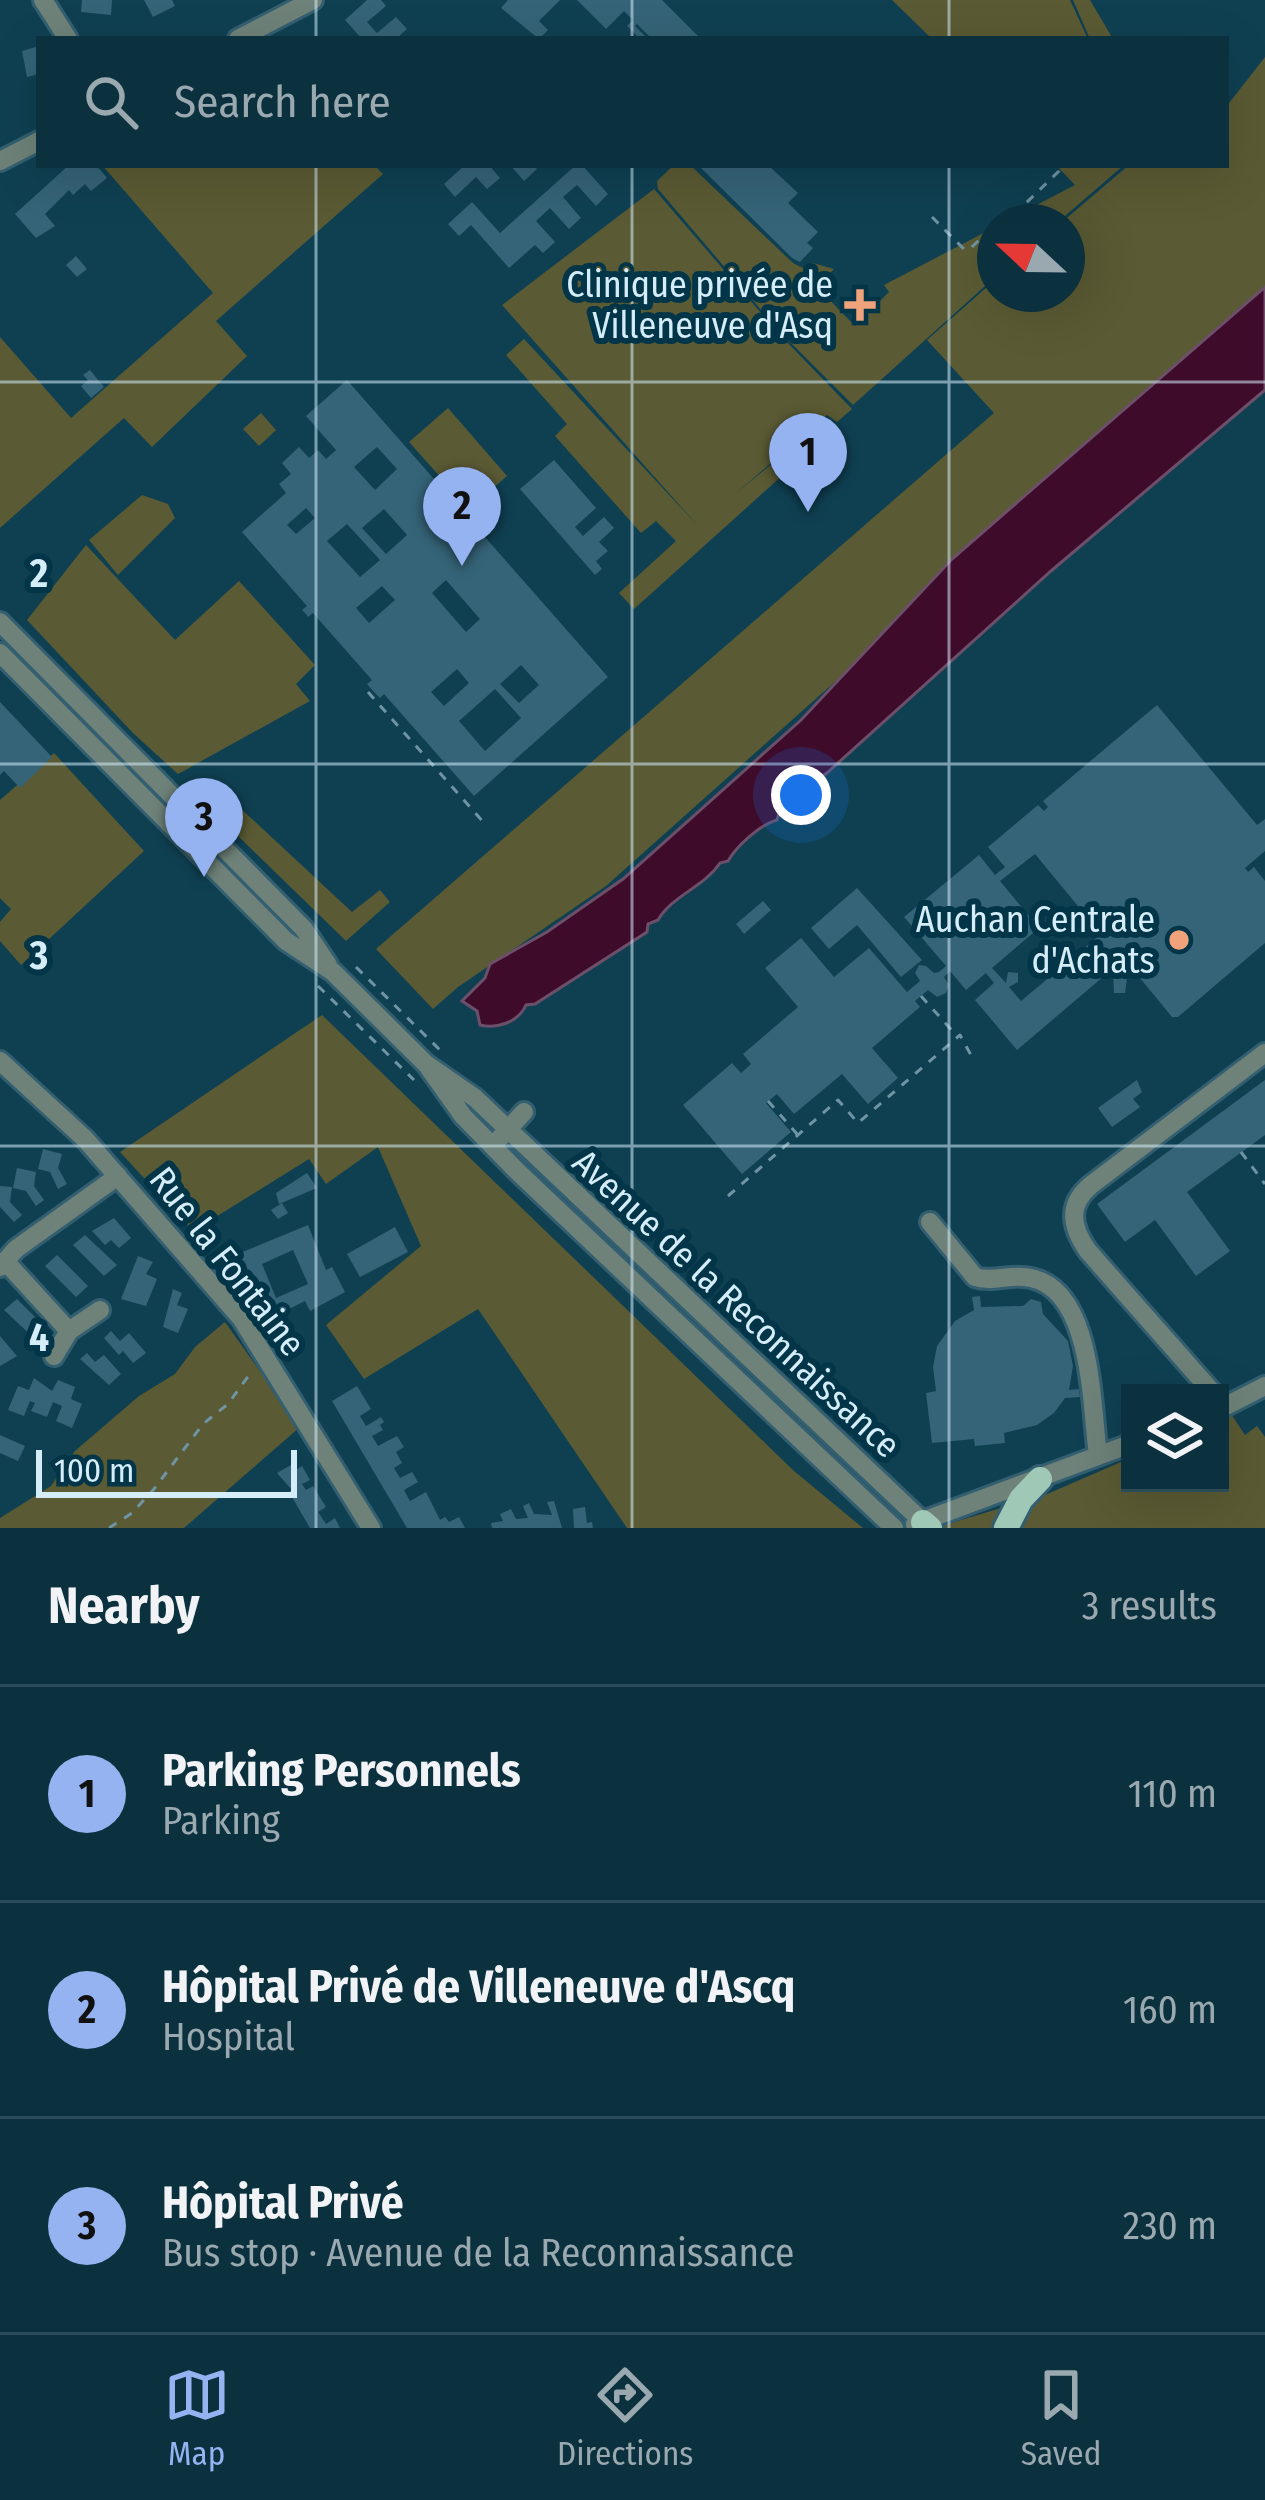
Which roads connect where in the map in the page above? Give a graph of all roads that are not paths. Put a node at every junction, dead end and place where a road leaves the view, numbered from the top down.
1 (43, 0) edge
2 (306, 2) edge
3 (66, 36) edge
4 (244, 36) edge
5 (36, 143) edge
6 (0, 161) edge
7 (3, 632) edge
8 (0, 653) edge
9 (170, 795) junction
10 (154, 810) junction
11 (333, 972) junction
12 (1265, 1053) edge
13 (0, 1061) edge
14 (426, 1064) junction
15 (524, 1112) dead end
16 (507, 1130) junction
17 (492, 1145) junction
18 (118, 1175) junction
19 (931, 1222) dead end
20 (2, 1264) edge
21 (100, 1310) dead end
22 (69, 1331) junction
23 (55, 1356) dead end
24 (1203, 1384) edge
25 (1265, 1386) edge
26 (1229, 1399) edge
27 (1121, 1447) edge
28 (1098, 1456) junction
29 (1040, 1479) junction
30 (913, 1526) edge
31 (371, 1528) edge
32 (1006, 1528) edge

1 - 3 street
2 - 4 street
5 - 6 street
7 - 9 street, Avenue de la Reconnaissance
8 - 10 street, Avenue de la Reconnaissance
9 - 10 street
9 - 11 street, Avenue de la Reconnaissance
10 - 11 street, Avenue de la Reconnaissance
11 - 14 street, Avenue de la Reconnaissance
12 - 24 street
13 - 18 street, Rue la Fontaine
14 - 16 street, Avenue de la Reconnaissance
14 - 17 street, Avenue de la Reconnaissance
15 - 16 street
16 - 17 street
16 - 30 street, Avenue de la Reconnaissance
17 - 30 street, Avenue de la Reconnaissance
18 - 20 street
18 - 31 street, Rue la Fontaine
19 - 28 street
20 - 22 street
21 - 22 street
22 - 23 street
25 - 26 street
27 - 28 street
28 - 29 street
29 - 30 street
29 - 32 main road

